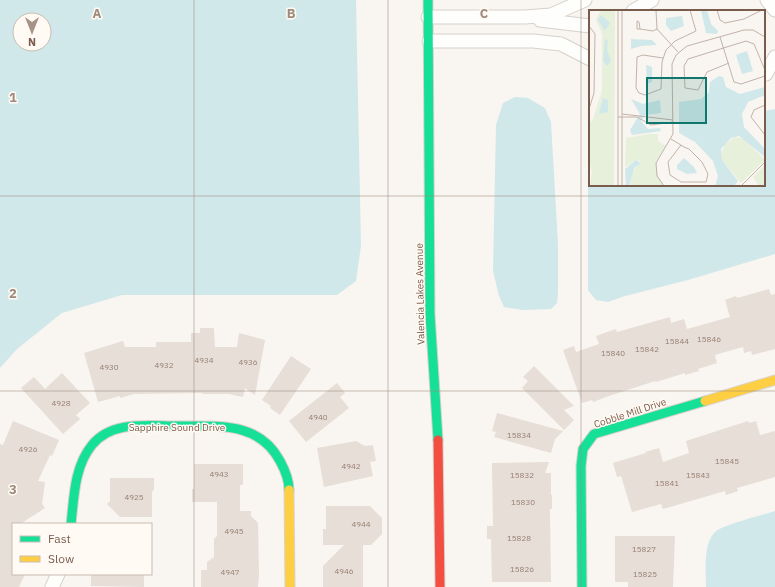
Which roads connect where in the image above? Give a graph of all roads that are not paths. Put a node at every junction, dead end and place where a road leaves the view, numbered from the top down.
1 (428, 0) edge
2 (586, 0) edge
3 (652, 0) edge
4 (766, 0) edge
5 (635, 10) edge
6 (775, 10) edge
7 (428, 17) junction
8 (514, 18) junction
9 (589, 26) edge
10 (429, 41) junction
11 (775, 57) edge
12 (589, 58) edge
13 (768, 74) edge
14 (775, 380) edge
15 (71, 523) edge
16 (58, 575) edge
17 (52, 587) edge
18 (290, 587) edge
19 (440, 587) edge
20 (582, 587) edge

1 - 7 street, Valencia Lakes Avenue
2 - 8 street
3 - 5 street
4 - 6 street
7 - 8 street
7 - 10 street, Valencia Lakes Avenue
8 - 9 street
10 - 12 street
10 - 19 street, Valencia Lakes Avenue
11 - 13 street
14 - 20 street, Cobble Mill Drive
15 - 18 street, Sapphire Sound Drive
16 - 17 street

